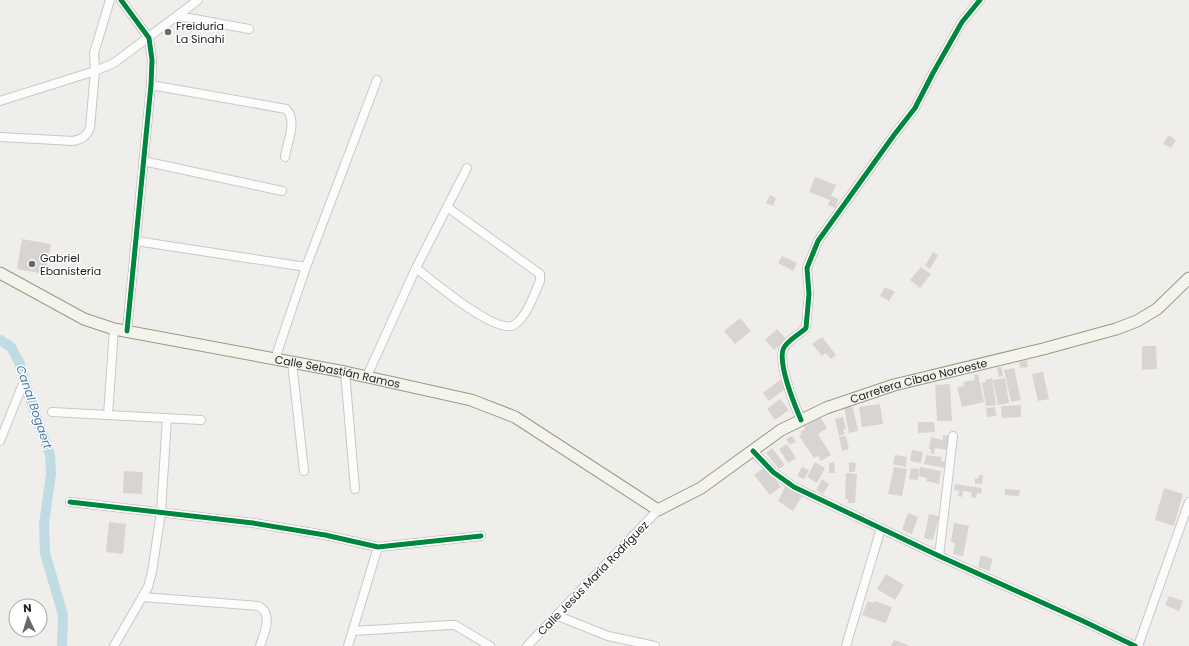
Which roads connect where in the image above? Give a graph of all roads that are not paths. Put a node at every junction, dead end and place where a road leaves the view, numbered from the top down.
1 (110, 0) edge
2 (121, 0) edge
3 (198, 0) edge
4 (980, 0) edge
5 (178, 16) junction
6 (249, 29) dead end
7 (149, 38) junction
8 (96, 71) junction
9 (377, 80) dead end
10 (151, 85) junction
11 (0, 101) edge
12 (0, 137) edge
13 (284, 157) dead end
14 (143, 161) junction
15 (467, 168) dead end
16 (282, 191) dead end
17 (447, 207) junction
18 (136, 241) junction
19 (306, 268) junction
20 (416, 268) junction
21 (0, 273) edge
22 (1189, 278) edge
23 (114, 329) junction
24 (127, 331) junction
25 (275, 359) junction
26 (292, 362) junction
27 (345, 372) junction
28 (367, 376) junction
29 (22, 386) dead end
30 (52, 412) dead end
31 (108, 415) junction
32 (167, 418) junction
33 (201, 420) dead end
34 (801, 420) junction
35 (953, 436) dead end
36 (0, 441) edge
37 (753, 451) junction
38 (304, 471) dead end
39 (355, 489) dead end
40 (70, 502) dead end
41 (1189, 502) edge
42 (658, 510) junction
43 (160, 512) junction
44 (881, 528) junction
45 (481, 536) dead end
46 (378, 547) junction
47 (939, 556) junction
48 (142, 597) junction
49 (558, 616) junction
50 (353, 631) junction
51 (114, 646) edge
52 (260, 646) edge
53 (348, 646) edge
54 (490, 646) edge
55 (528, 646) edge
56 (655, 646) edge
57 (846, 646) edge
58 (1134, 646) edge
59 (1138, 646) edge

1 - 8 street
2 - 7 street
3 - 5 street
4 - 34 street
5 - 6 street
5 - 7 street
7 - 8 street
7 - 10 street
8 - 11 street
8 - 12 street
9 - 19 street
10 - 13 street
10 - 14 street
14 - 16 street
14 - 18 street
15 - 17 street
17 - 20 street
17 - 20 street
18 - 19 street
18 - 24 street
19 - 25 street
20 - 28 street
21 - 23 main road, Calle Sebastián Ramos
22 - 34 main road, Carretera Cibao Noroeste
23 - 24 main road, Calle Sebastián Ramos
23 - 31 street
24 - 25 main road, Calle Sebastián Ramos
25 - 26 main road, Calle Sebastián Ramos
26 - 27 main road, Calle Sebastián Ramos
26 - 38 street
27 - 28 main road, Calle Sebastián Ramos
27 - 39 street
28 - 42 main road, Calle Sebastián Ramos
29 - 36 street
30 - 31 street
31 - 32 street
32 - 33 street
32 - 43 street
34 - 37 main road, Carretera Cibao Noroeste
35 - 47 street
37 - 42 main road, Carretera Cibao Noroeste
37 - 44 street
40 - 43 street
41 - 59 street
42 - 49 street, Calle Jesús María Rodríguez
43 - 46 street
43 - 48 street
44 - 47 street
44 - 57 street
45 - 46 street
46 - 50 street
47 - 58 street
48 - 51 street
48 - 52 street
49 - 55 street, Calle Jesús María Rodríguez
49 - 56 street
50 - 53 street
50 - 54 street

